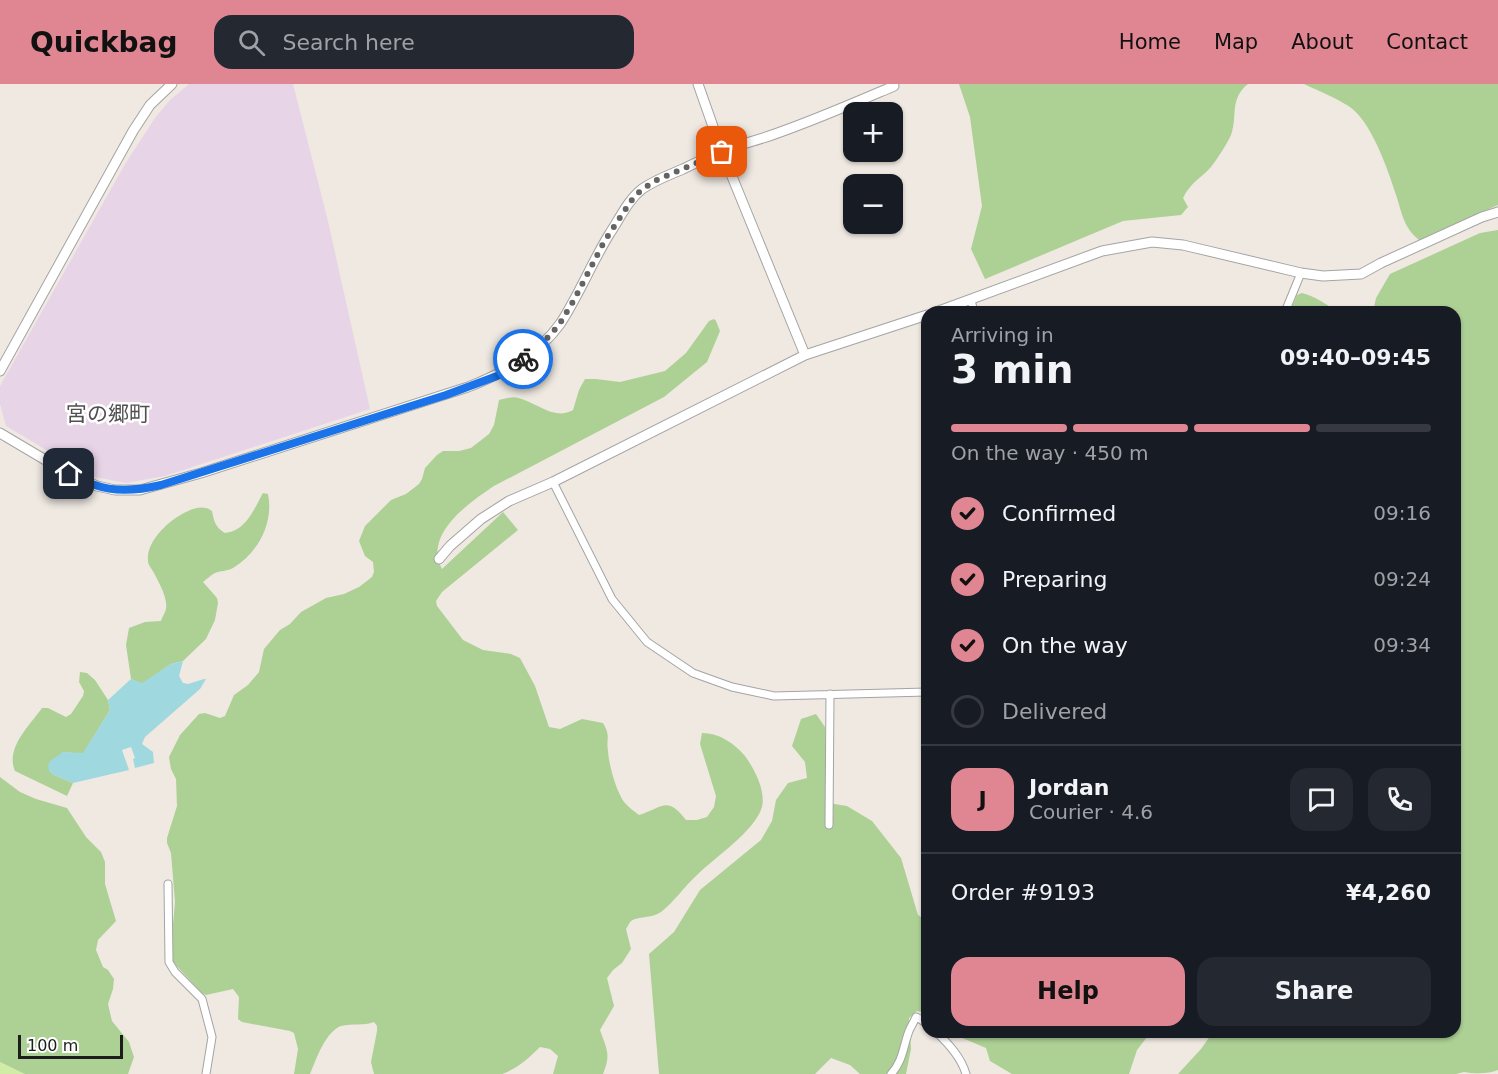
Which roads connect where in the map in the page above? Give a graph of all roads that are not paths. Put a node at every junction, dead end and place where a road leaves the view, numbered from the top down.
1 (172, 84) edge
2 (698, 84) edge
3 (894, 86) dead end
4 (722, 152) junction
5 (1498, 212) edge
6 (1301, 273) junction
7 (970, 300) junction
8 (953, 306) edge
9 (972, 306) edge
10 (1287, 306) edge
11 (921, 317) edge
12 (805, 355) junction
13 (0, 371) edge
14 (0, 433) edge
15 (553, 482) junction
16 (439, 559) dead end
17 (921, 692) edge
18 (830, 694) junction
19 (829, 825) dead end
20 (168, 884) dead end
21 (921, 1020) edge
22 (943, 1038) edge
23 (206, 1074) edge
24 (891, 1074) edge
25 (966, 1074) edge

1 - 13 street
2 - 4 street
3 - 4 street
4 - 12 street
4 - 14 street
5 - 6 street
6 - 7 street
6 - 10 street
7 - 8 street
7 - 9 street
11 - 12 street
12 - 15 street
15 - 16 street
15 - 18 street
17 - 18 street
18 - 19 street
20 - 23 street
21 - 24 street
22 - 25 street

